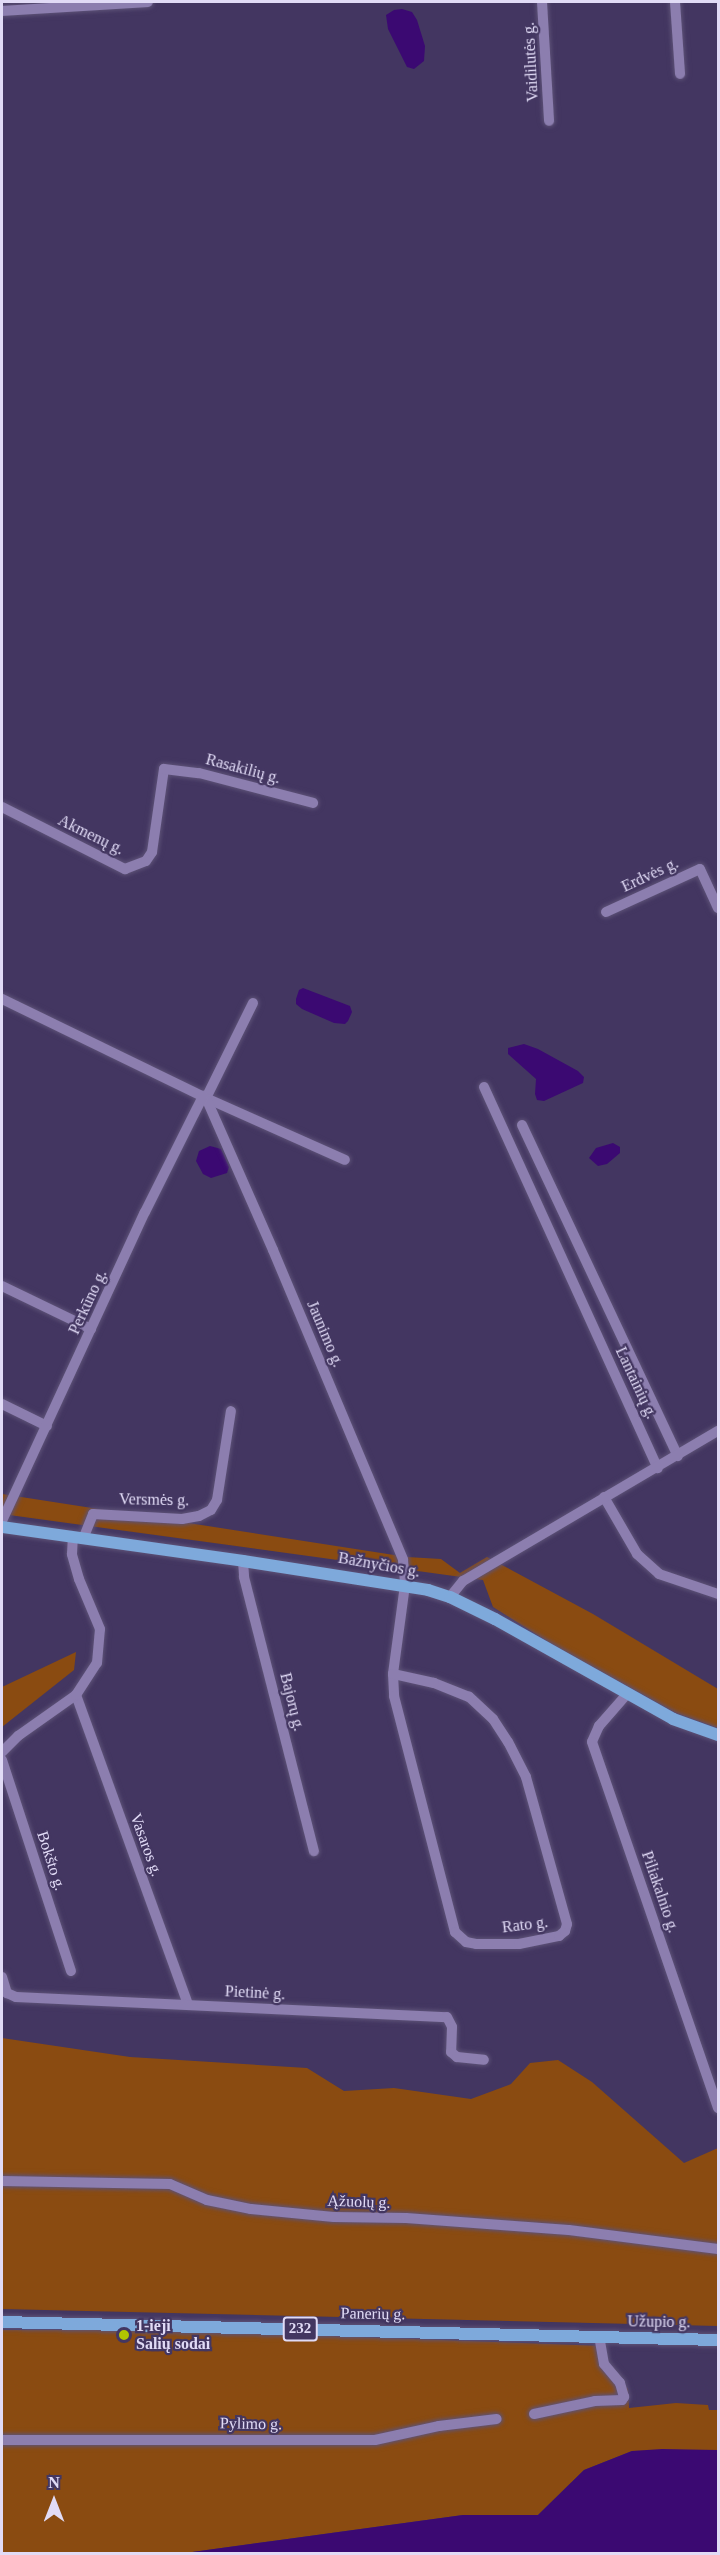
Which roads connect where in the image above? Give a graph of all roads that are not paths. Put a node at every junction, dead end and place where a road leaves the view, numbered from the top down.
1 (148, 2) edge
2 (543, 2) edge
3 (675, 2) edge
4 (2, 11) edge
5 (680, 74) dead end
6 (549, 121) dead end
7 (164, 769) joint
8 (314, 803) dead end
9 (2, 807) edge
10 (718, 908) edge
11 (606, 912) dead end
12 (2, 999) edge
13 (253, 1003) dead end
14 (484, 1087) dead end
15 (204, 1097) junction
16 (522, 1125) dead end
17 (345, 1160) dead end
18 (2, 1286) edge
19 (92, 1329) junction
20 (2, 1404) edge
21 (231, 1411) dead end
22 (47, 1426) junction
23 (718, 1431) edge
24 (678, 1456) junction
25 (658, 1468) junction
26 (604, 1497) junction
27 (2, 1521) edge
28 (2, 1527) edge
29 (78, 1538) junction
30 (243, 1560) junction
31 (405, 1585) junction
32 (718, 1594) edge
33 (450, 1597) junction
34 (393, 1674) junction
35 (627, 1694) junction
36 (76, 1695) junction
37 (718, 1735) edge
38 (2, 1752) edge
39 (2, 1760) edge
40 (314, 1851) dead end
41 (71, 1971) dead end
42 (2, 1977) edge
43 (188, 2004) junction
44 (484, 2060) dead end
45 (718, 2108) edge
46 (2, 2181) edge
47 (718, 2249) edge
48 (2, 2322) edge
49 (599, 2337) junction
50 (718, 2340) edge
51 (534, 2414) dead end
52 (497, 2418) dead end
53 (2, 2440) edge

1 - 4 street
2 - 6 street, Vaidilutės g.
3 - 5 street
7 - 8 street, Rasakilių g.
7 - 9 street, Akmenų g.
10 - 11 street, Erdvės g.
12 - 15 street
13 - 15 street, Perkūno g.
14 - 25 street, Lantainių g.
15 - 17 street
15 - 19 street, Perkūno g.
15 - 31 street, Jaunimo g.
16 - 24 street
18 - 19 street
19 - 22 street, Perkūno g.
20 - 22 street
21 - 29 street, Versmės g.
22 - 27 street, Perkūno g.
23 - 24 street
24 - 25 street
25 - 26 street
26 - 32 street
26 - 33 street
28 - 29 main road, Bažnyčios g.
29 - 30 main road, Bažnyčios g.
29 - 36 street
30 - 31 main road, Bažnyčios g.
30 - 40 street, Bajorų g.
31 - 33 main road, Bažnyčios g.
31 - 34 street, Rato g.
33 - 35 main road, Bažnyčios g.
34 - 34 street, Rato g.
35 - 37 main road, Bažnyčios g.
35 - 45 street, Piliakalnio g.
36 - 38 street
36 - 43 street, Vasaros g.
39 - 41 street, Bokšto g.
42 - 43 street, Pietinė g.
43 - 44 street, Pietinė g.
46 - 47 street, Ąžuolų g.
48 - 49 main road, Panerių g. / 232
49 - 50 main road, Užupio g. / 232
49 - 51 street
52 - 53 street, Pylimo g.

